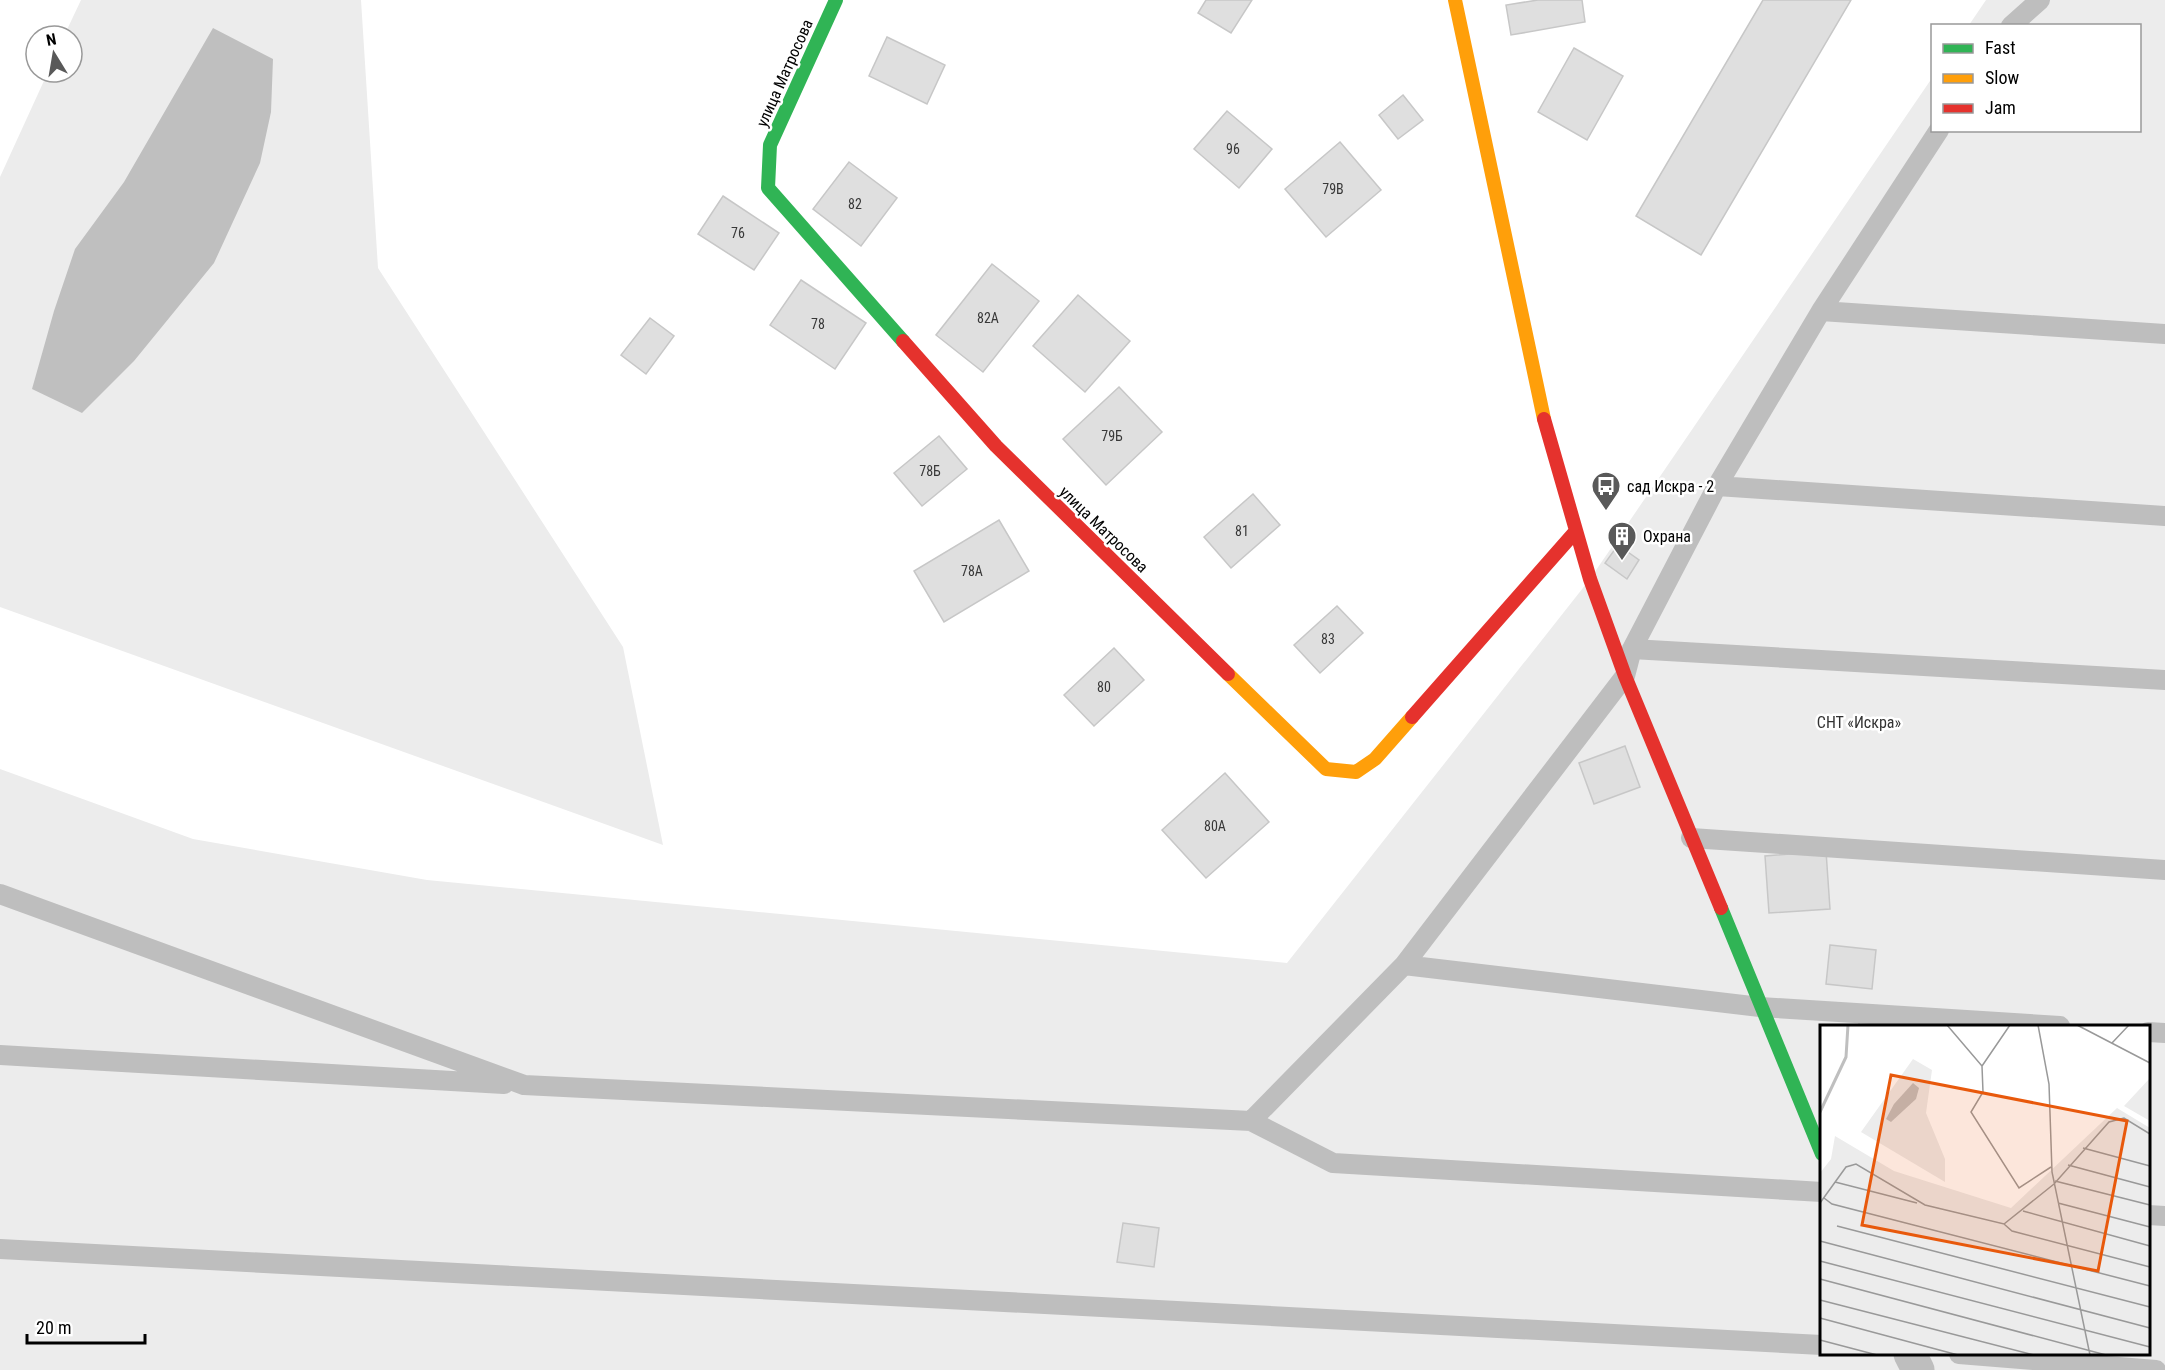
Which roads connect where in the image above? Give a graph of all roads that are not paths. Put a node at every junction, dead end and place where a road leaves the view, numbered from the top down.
1 (836, 0) edge
2 (1455, 0) edge
3 (2040, 0) edge
4 (2013, 24) edge
5 (1938, 132) edge
6 (1821, 311) junction
7 (2165, 334) edge
8 (1717, 486) junction
9 (2165, 516) edge
10 (1575, 532) junction
11 (1632, 649) junction
12 (1625, 676) junction
13 (2165, 680) edge
14 (1691, 838) junction
15 (2165, 870) edge
16 (0, 894) edge
17 (1404, 965) junction
18 (1760, 1007) junction
19 (2044, 1025) edge
20 (2150, 1032) edge
21 (2165, 1033) edge
22 (0, 1055) edge
23 (524, 1085) junction
24 (1251, 1121) junction
25 (1820, 1152) edge
26 (1820, 1192) edge
27 (2150, 1215) edge
28 (2165, 1216) edge
29 (0, 1249) edge
30 (1820, 1345) edge
31 (1911, 1355) edge
32 (1982, 1355) edge
33 (1918, 1370) edge
34 (2156, 1370) edge

1 - 10 street, улица Матросова
2 - 10 street
3 - 4 lane
5 - 6 lane
6 - 7 lane
6 - 8 lane
8 - 9 lane
8 - 11 lane
10 - 12 street
11 - 12 lane
11 - 13 lane
12 - 14 street
12 - 17 lane
14 - 15 lane
14 - 18 street
16 - 23 lane
17 - 18 lane
17 - 24 lane
18 - 19 lane
18 - 25 street
20 - 21 lane
22 - 23 lane
23 - 24 lane
24 - 26 lane
27 - 28 lane
29 - 30 lane
31 - 33 street
32 - 34 lane

